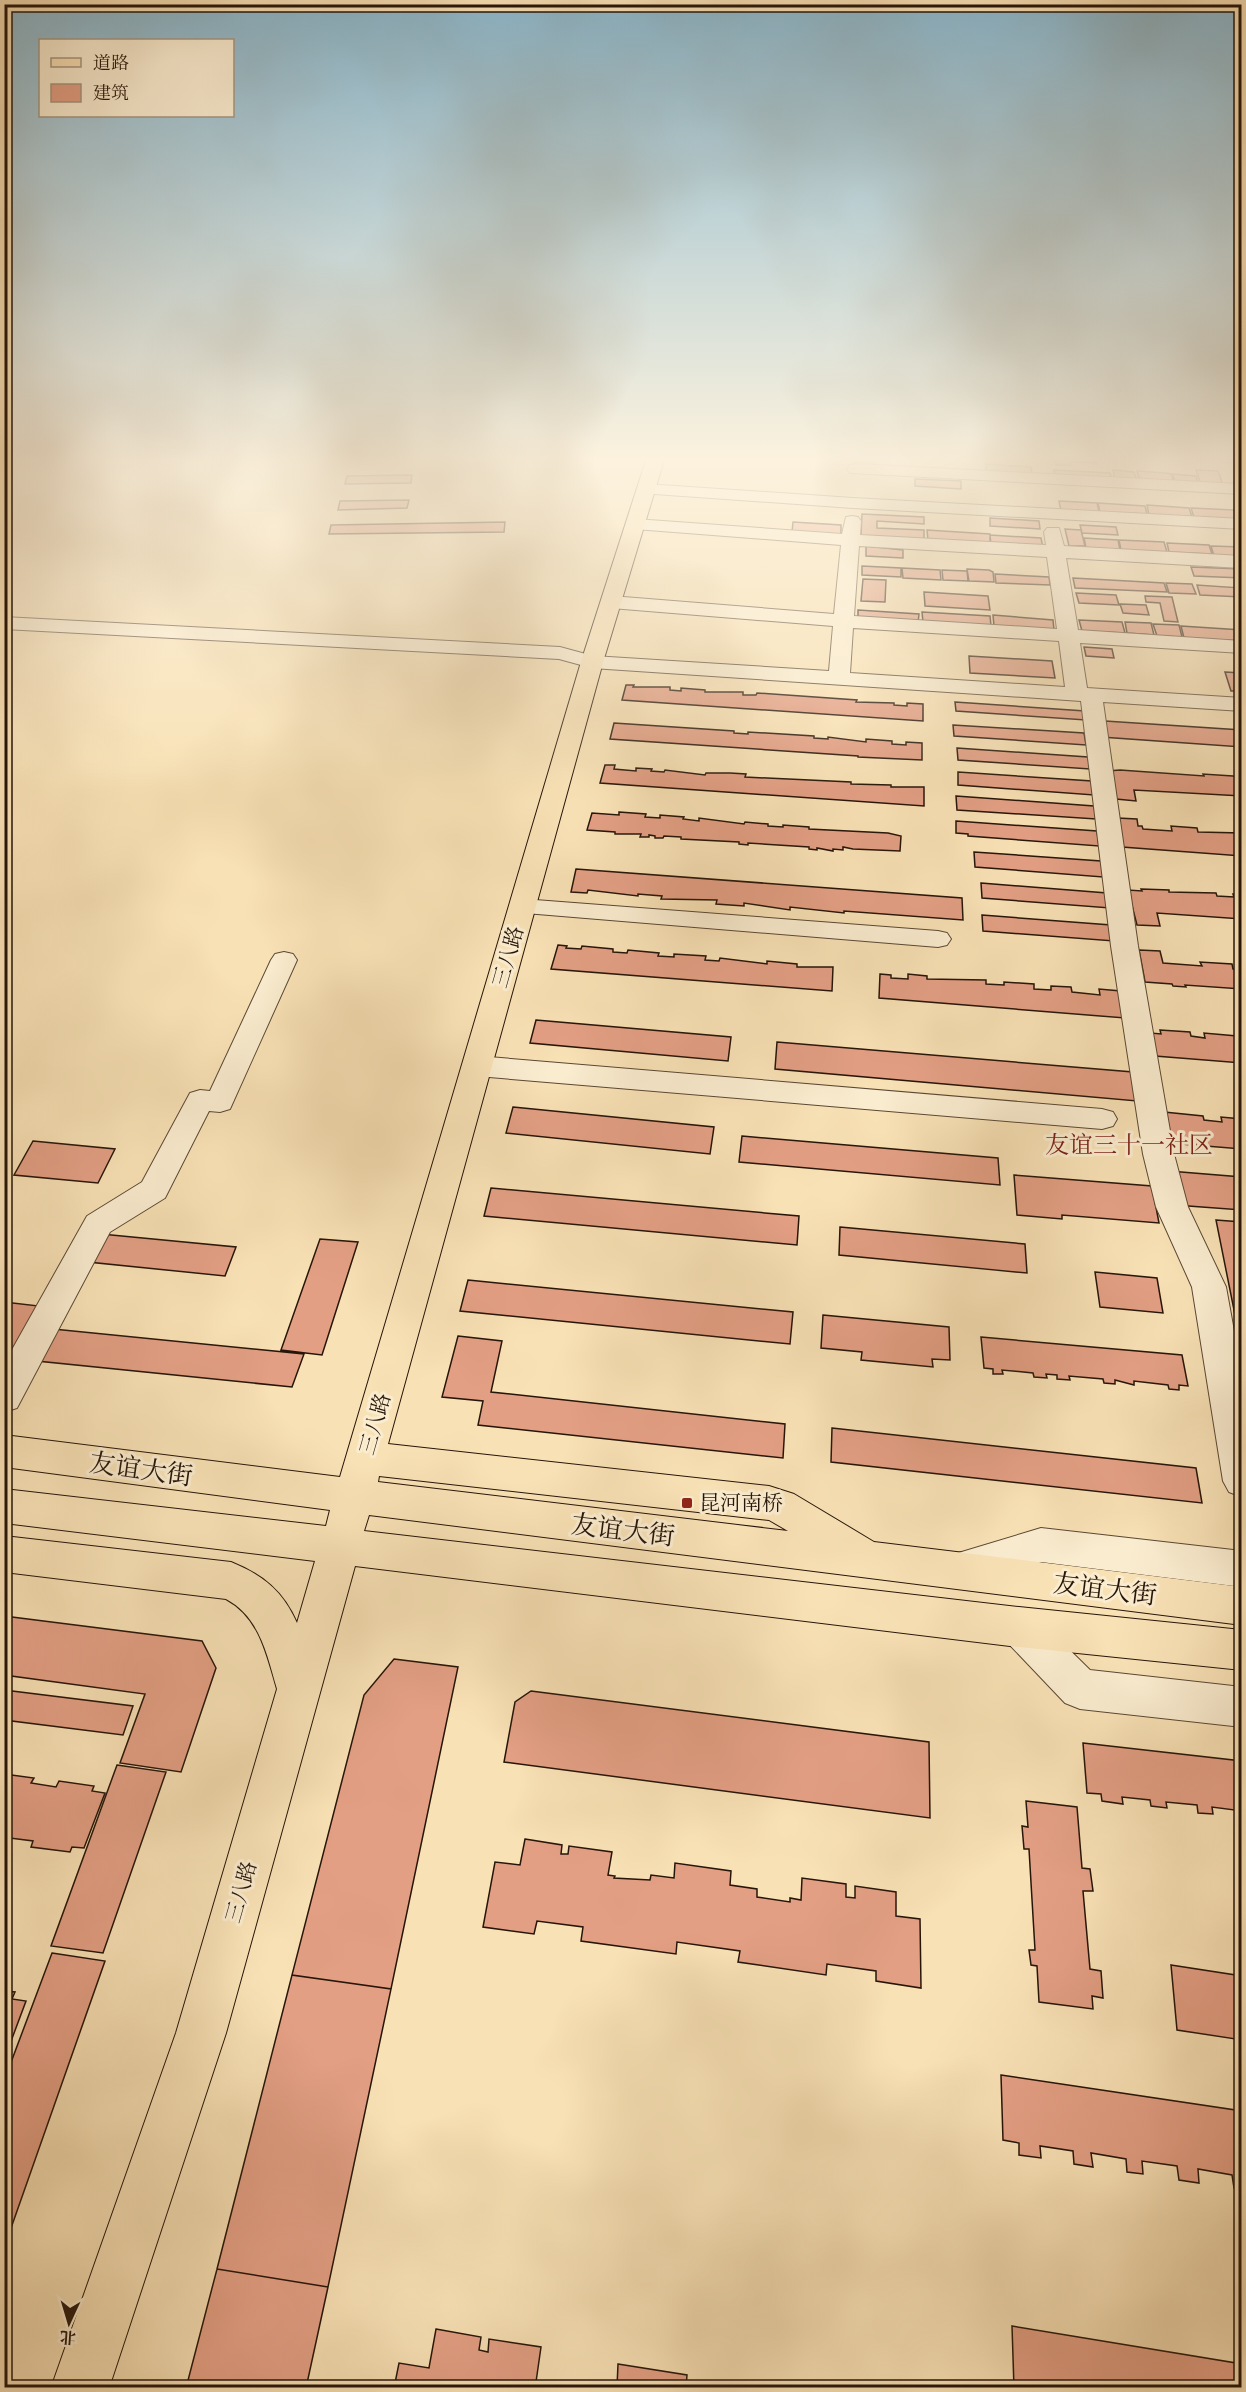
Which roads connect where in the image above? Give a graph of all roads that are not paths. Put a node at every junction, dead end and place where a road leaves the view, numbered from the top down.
1 (621, 569) edge
2 (848, 569) edge
3 (1059, 569) edge
4 (611, 602) junction
5 (844, 621) junction
6 (4, 623) edge
7 (1069, 636) junction
8 (1242, 647) edge
9 (592, 662) junction
10 (839, 679) junction
11 (1084, 695) junction
12 (1242, 705) edge
13 (522, 907) junction
14 (938, 939) dead end
15 (284, 960) dead end
16 (477, 1066) junction
17 (1102, 1119) dead end
18 (4, 1398) edge
19 (4, 1452) edge
20 (365, 1458) junction
21 (1242, 1481) edge
22 (354, 1498) junction
23 (4, 1506) edge
24 (340, 1545) junction
25 (4, 1554) edge
26 (871, 1559) junction
27 (1242, 1569) edge
28 (958, 1570) junction
29 (1242, 1606) edge
30 (1019, 1627) junction
31 (1242, 1650) edge
32 (299, 1689) junction
33 (1242, 1707) edge
34 (80, 2388) edge

1 - 4 main road, 三八路
2 - 5 street
3 - 7 street
4 - 5 street
4 - 9 main road, 三八路
5 - 7 street
5 - 10 street
6 - 9 street
7 - 8 street
7 - 11 street
9 - 10 street
9 - 13 main road, 三八路
10 - 11 street
11 - 12 street
11 - 21 street
13 - 14 street
13 - 16 main road, 三八路
15 - 18 street
16 - 17 street
16 - 20 main road, 三八路
19 - 22 main road, 友谊大街
20 - 22 main road, 三八路
20 - 26 main road
22 - 24 main road, 三八路
22 - 26 main road, 友谊大街
23 - 24 main road, 友谊大街
24 - 30 main road, 友谊大街
24 - 32 main road, 三八路
25 - 32 main road
26 - 28 main road, 友谊大街
27 - 28 street
28 - 29 main road, 友谊大街
30 - 31 main road, 友谊大街
30 - 33 street
32 - 34 main road, 三八路

